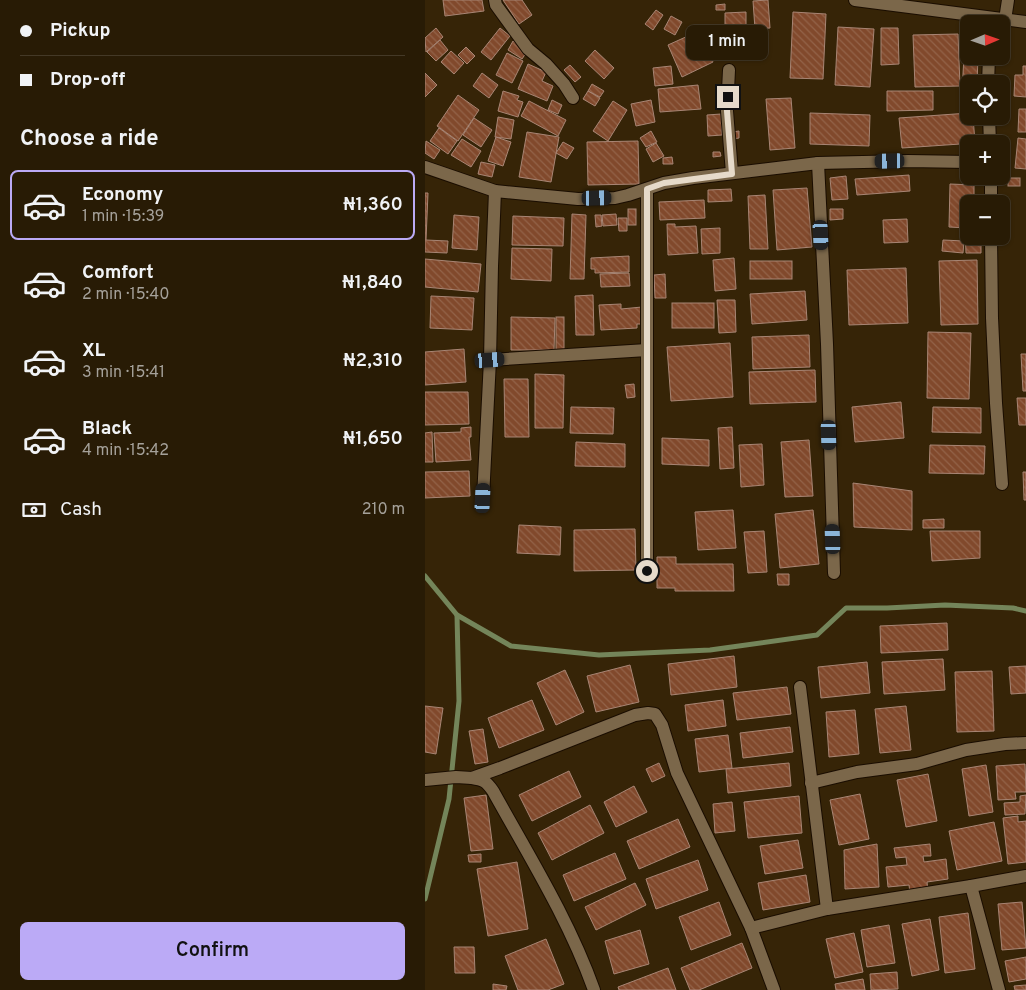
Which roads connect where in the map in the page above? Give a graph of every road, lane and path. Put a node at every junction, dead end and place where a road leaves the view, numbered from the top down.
1 (495, 0) edge
2 (855, 0) edge
3 (1008, 0) edge
4 (1006, 15) edge
5 (960, 16) edge
6 (1010, 20) edge
7 (1026, 22) edge
8 (729, 70) dead end
9 (573, 98) dead end
10 (818, 162) junction
11 (960, 162) edge
12 (425, 167) edge
13 (732, 174) junction
14 (647, 189) junction
15 (495, 191) junction
16 (991, 245) edge
17 (647, 350) junction
18 (490, 360) junction
19 (1002, 484) dead end
20 (483, 498) dead end
21 (647, 571) dead end
22 (834, 573) dead end
23 (800, 688) dead end
24 (1026, 743) edge
25 (472, 778) junction
26 (428, 780) edge
27 (811, 783) junction
28 (1026, 876) edge
29 (971, 886) junction
30 (827, 909) junction
31 (751, 928) junction
32 (594, 990) edge
33 (774, 990) edge
34 (999, 990) edge

1 - 9 street
2 - 5 street
3 - 4 street
6 - 7 street
8 - 13 street
10 - 11 street
10 - 13 street
10 - 22 street
12 - 15 street
13 - 14 street
14 - 15 street
14 - 17 street
15 - 18 street
16 - 19 street
17 - 18 street
17 - 21 street
18 - 20 street
23 - 27 street
24 - 27 street
25 - 26 street
25 - 31 street
25 - 32 street
27 - 30 street
28 - 29 street
29 - 30 street
29 - 34 street
30 - 31 street
31 - 33 street

